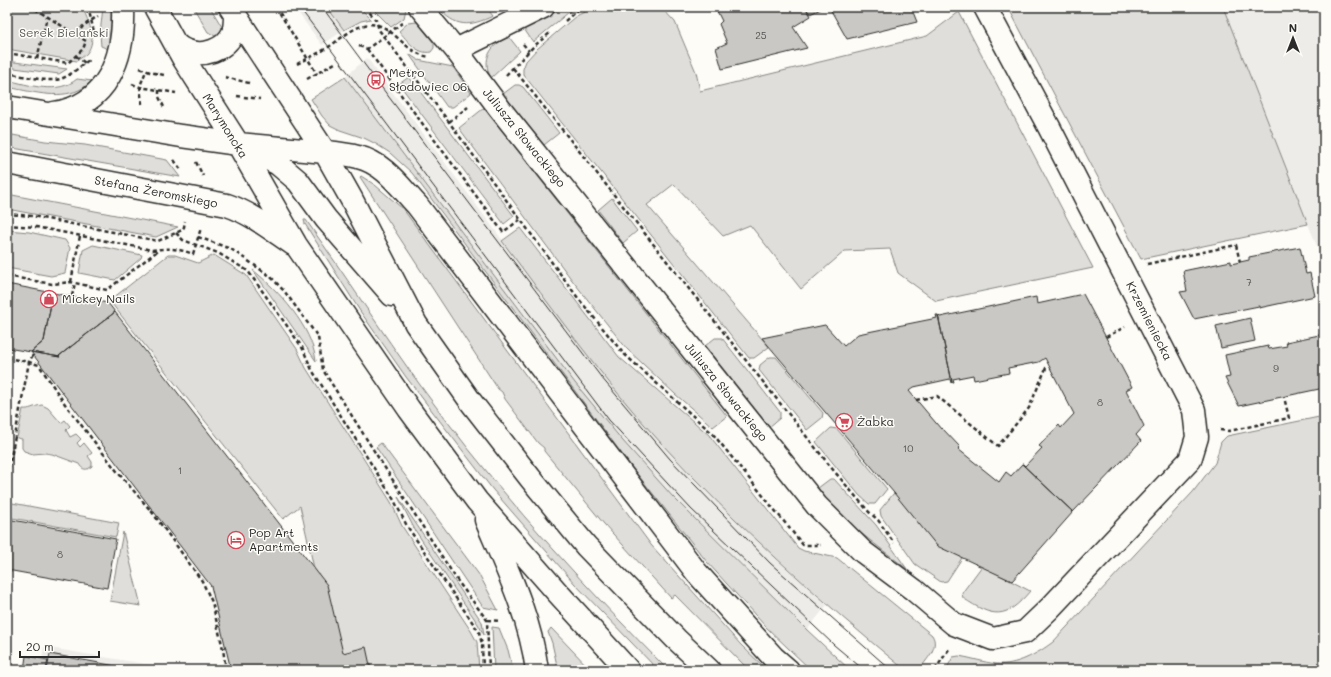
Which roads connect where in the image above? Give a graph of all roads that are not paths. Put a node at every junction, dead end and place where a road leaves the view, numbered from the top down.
1 (123, 7) edge
2 (155, 7) edge
3 (543, 7) edge
4 (985, 7) edge
5 (233, 11) edge
6 (413, 13) edge
7 (175, 43) junction
8 (456, 50) junction
9 (7, 107) edge
10 (48, 114) junction
11 (238, 144) junction
12 (325, 152) junction
13 (7, 163) edge
14 (296, 246) junction
15 (416, 324) junction
16 (477, 501) junction
17 (1050, 608) joint
18 (537, 670) edge
19 (628, 670) edge
20 (709, 670) edge
21 (788, 670) edge

1 - 10 main road
2 - 7 main road, Marymoncka
3 - 8 main road
4 - 17 main road, Krzemieniecka
5 - 7 main road
5 - 12 main road
6 - 8 main road
7 - 11 main road, Marymoncka
8 - 17 main road, Juliusza Słowackiego
9 - 10 main road
10 - 11 main road
11 - 12 main road
11 - 14 main road, Marymoncka
11 - 15 main road
12 - 15 main road
12 - 21 main road
13 - 14 main road, Stefana Żeromskiego
14 - 16 main road
15 - 20 main road
16 - 18 main road
16 - 19 main road

